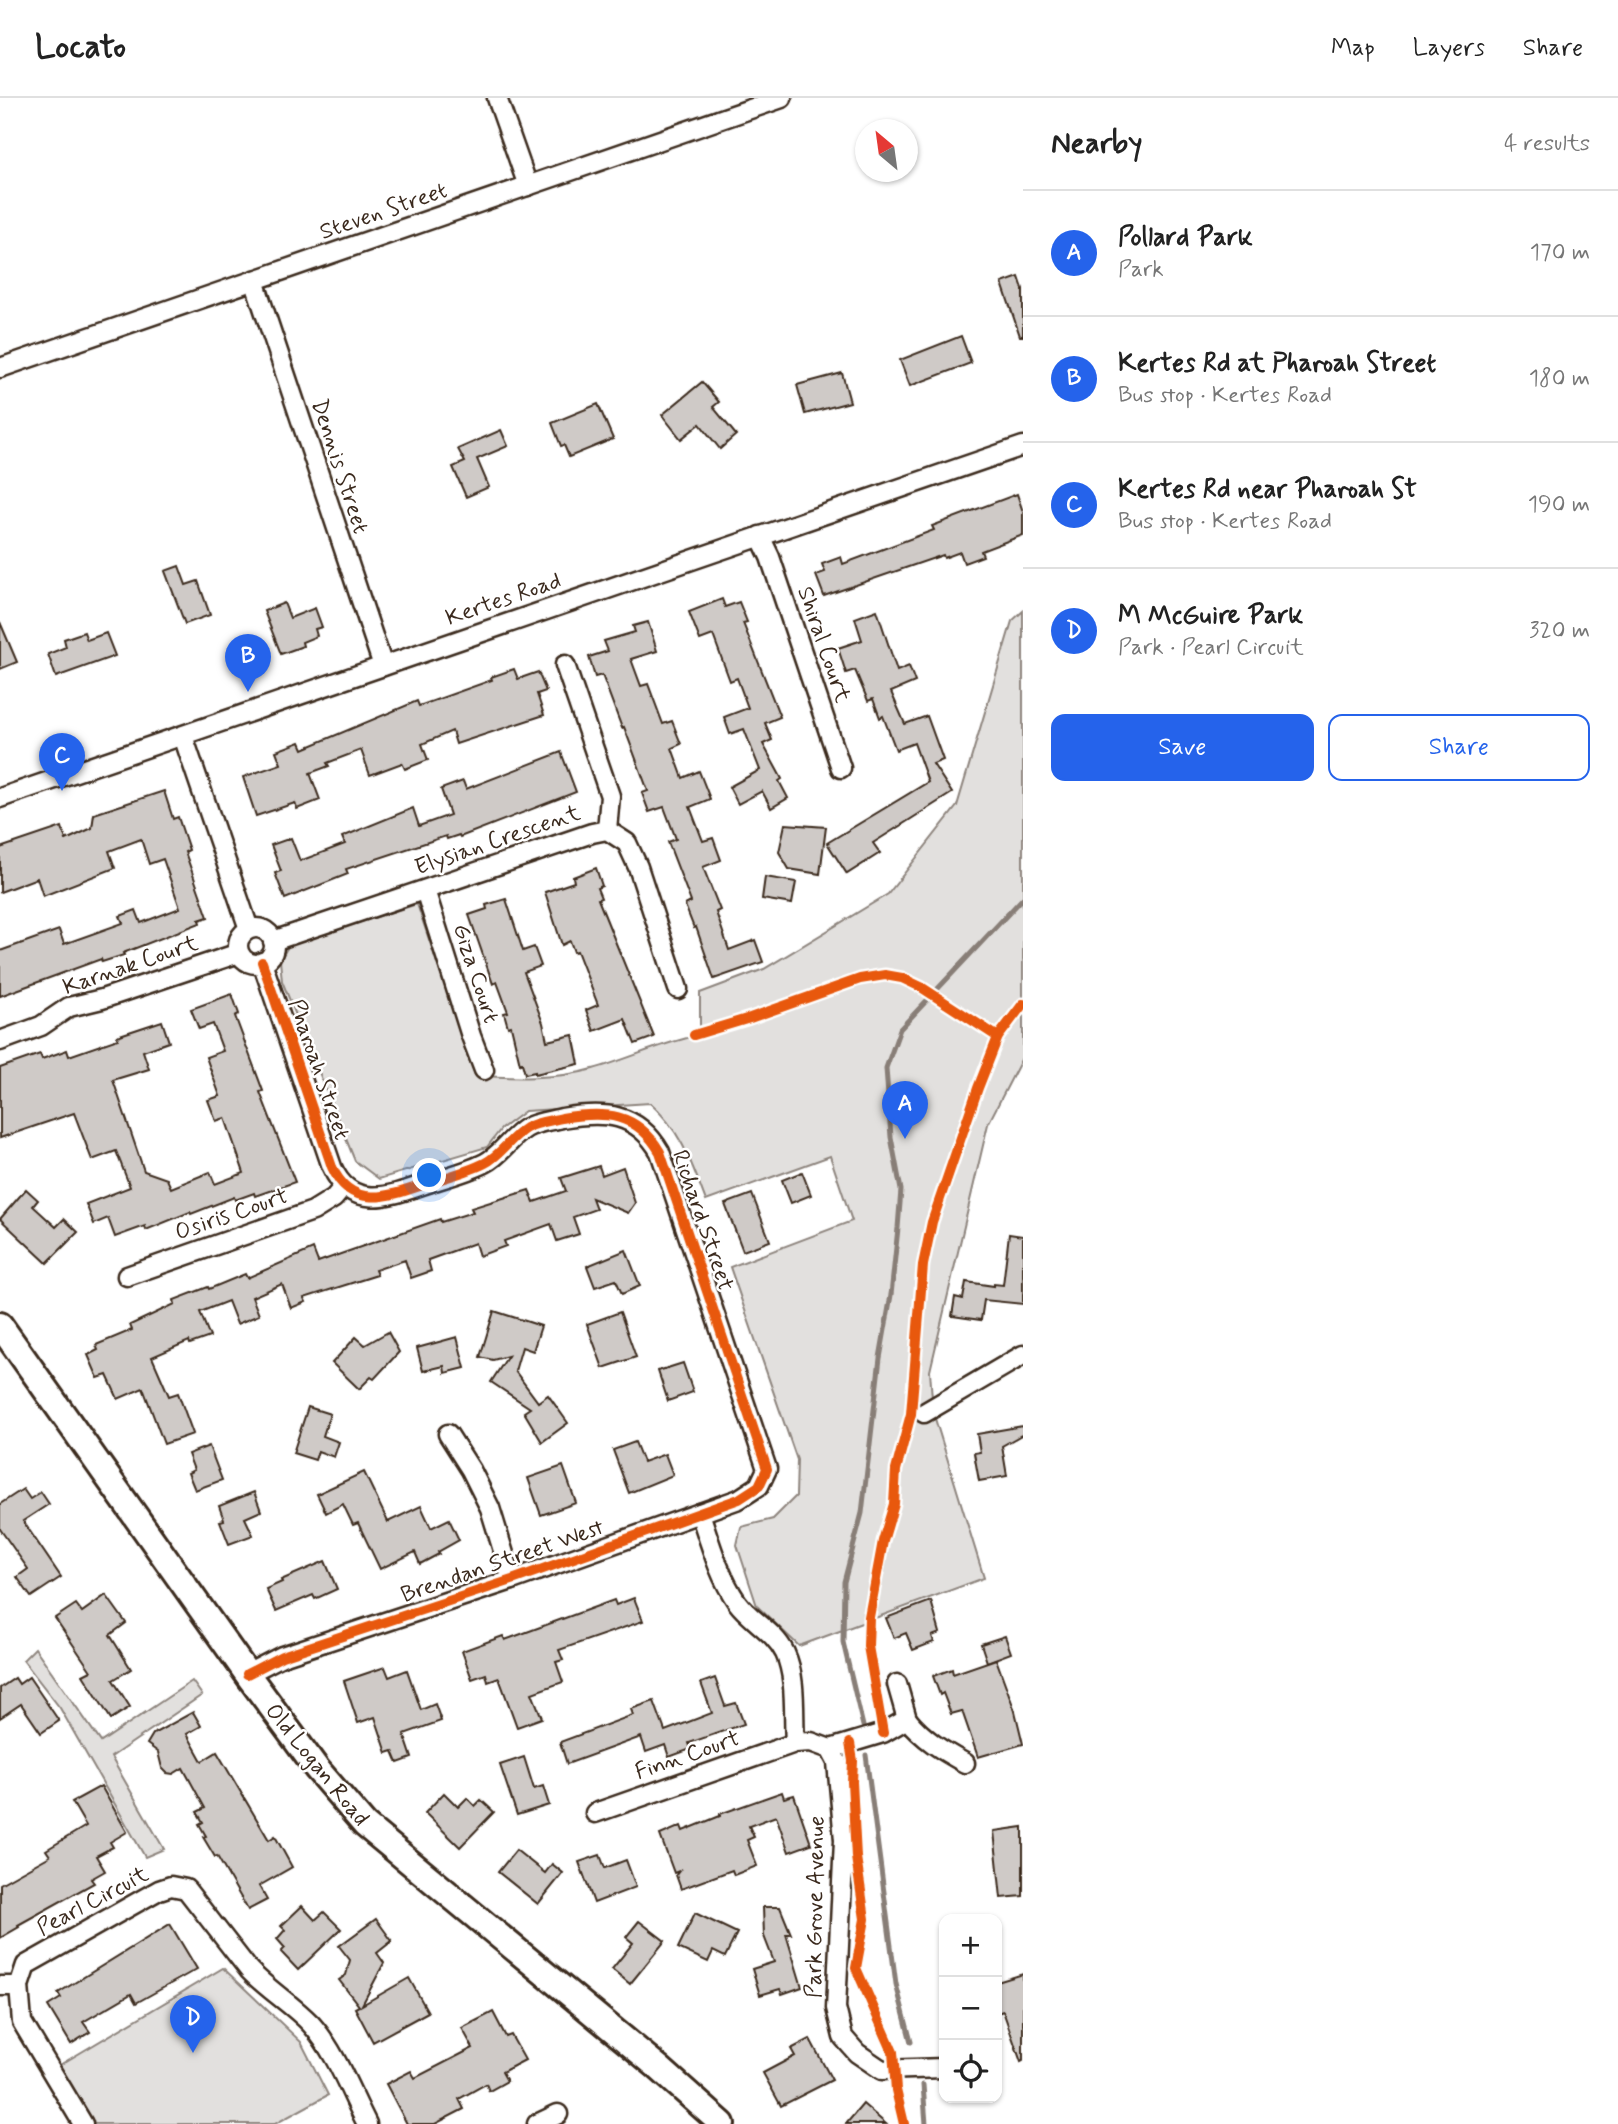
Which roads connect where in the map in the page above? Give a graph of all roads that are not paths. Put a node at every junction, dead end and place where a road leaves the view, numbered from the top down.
1 (497, 98) edge
2 (782, 98) edge
3 (528, 186) junction
4 (254, 280) junction
5 (0, 368) edge
6 (1023, 446) edge
7 (760, 536) junction
8 (565, 665) dead end
9 (383, 666) junction
10 (183, 736) junction
11 (841, 768) dead end
12 (0, 798) edge
13 (607, 830) junction
14 (425, 890) junction
15 (249, 929) junction
16 (273, 941) junction
17 (239, 953) junction
18 (262, 962) junction
19 (678, 989) dead end
20 (0, 1041) edge
21 (484, 1070) dead end
22 (344, 1186) junction
23 (127, 1276) dead end
24 (0, 1325) edge
25 (1023, 1355) edge
26 (924, 1413) dead end
27 (448, 1434) dead end
28 (764, 1477) joint
29 (700, 1513) junction
30 (512, 1580) junction
31 (247, 1674) junction
32 (897, 1684) dead end
33 (907, 1719) junction
34 (794, 1743) junction
35 (830, 1749) junction
36 (965, 1763) dead end
37 (595, 1812) dead end
38 (0, 1986) edge
39 (19, 1986) junction
40 (939, 2068) edge
41 (558, 2114) dead end
42 (83, 2124) edge
43 (367, 2124) edge
44 (537, 2124) edge
45 (722, 2124) edge

1 - 3 street
2 - 3 street, Steven Street
3 - 4 street, Steven Street
4 - 5 street, Steven Street
4 - 9 street, Dennis Street
6 - 7 street, Kertes Road
7 - 9 street, Kertes Road
7 - 11 street, Shiral Court
8 - 13 street
9 - 10 street, Kertes Road
10 - 12 street, Kertes Road
10 - 15 street
13 - 14 street, Elysian Crescent
13 - 19 street, Elysian Crescent
14 - 16 street, Elysian Crescent
14 - 21 street, Giza Court
15 - 16 street
15 - 17 street
16 - 18 street
17 - 18 street
17 - 20 street, Karnak Court
18 - 22 street, Pharoah Street
22 - 23 street, Osiris Court
22 - 28 street, Richard Street
24 - 31 main road, Old Logan Road
25 - 26 street
27 - 30 street
28 - 29 street, Brendan Street West
29 - 30 street, Brendan Street West
29 - 34 street
30 - 31 street, Brendan Street West
31 - 45 main road, Old Logan Road
32 - 33 street
33 - 35 street
33 - 36 street
34 - 35 street
34 - 37 street, Finn Court
35 - 40 street, Park Grove Avenue
38 - 39 street
39 - 42 street
39 - 43 street, Pearl Circuit
41 - 44 street

